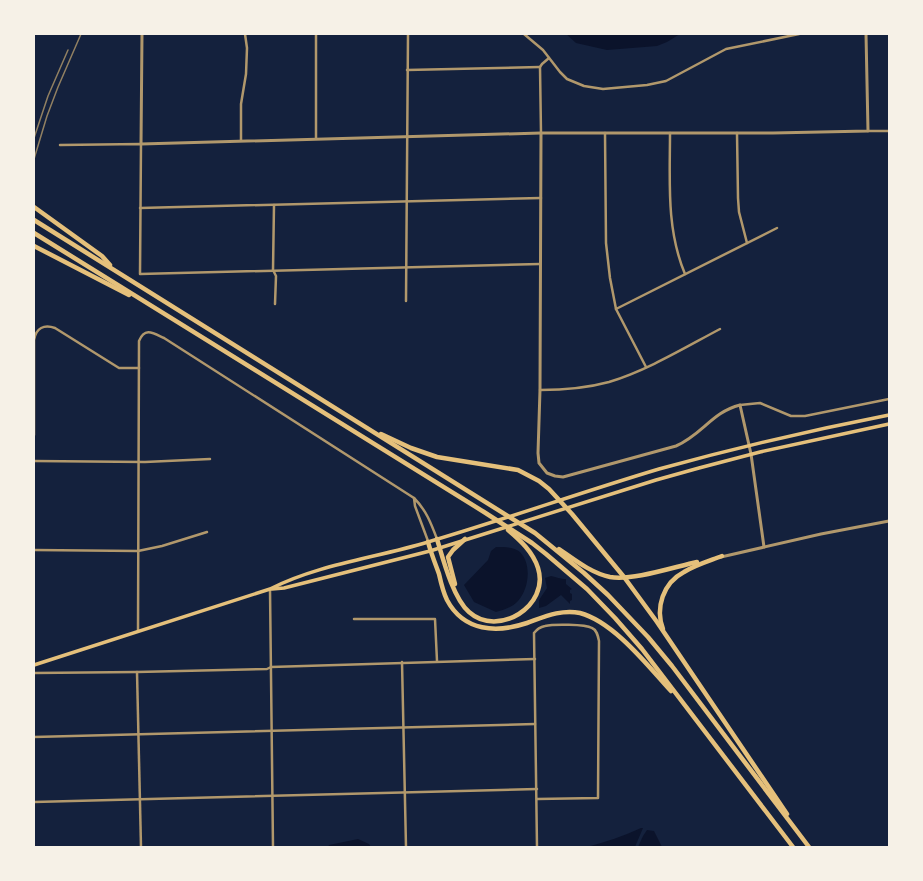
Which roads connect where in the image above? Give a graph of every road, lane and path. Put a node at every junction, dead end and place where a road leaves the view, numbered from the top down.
1 (142, 34) edge
2 (245, 34) edge
3 (316, 34) edge
4 (408, 34) edge
5 (524, 34) edge
6 (799, 34) edge
7 (866, 34) edge
8 (549, 58) junction
9 (540, 67) junction
10 (407, 70) junction
11 (868, 131) junction
12 (889, 131) edge
13 (541, 132) junction
14 (605, 133) junction
15 (670, 133) junction
16 (737, 133) junction
17 (408, 136) junction
18 (316, 138) junction
19 (241, 140) junction
20 (141, 144) junction
21 (60, 145) dead end
22 (541, 198) junction
23 (407, 202) junction
24 (274, 205) junction
25 (34, 207) edge
26 (140, 208) junction
27 (34, 220) edge
28 (777, 228) dead end
29 (34, 233) edge
30 (747, 243) junction
31 (34, 246) edge
32 (540, 264) junction
33 (406, 267) junction
34 (114, 269) junction
35 (273, 270) junction
36 (685, 274) junction
37 (406, 301) dead end
38 (276, 304) dead end
39 (616, 308) junction
40 (155, 309) junction
41 (720, 330) dead end
42 (646, 367) junction
43 (139, 368) junction
44 (540, 390) junction
45 (889, 399) edge
46 (740, 405) junction
47 (889, 415) edge
48 (361, 424) junction
49 (889, 424) edge
50 (34, 435) edge
51 (748, 446) junction
52 (750, 454) junction
53 (210, 460) dead end
54 (34, 461) edge
55 (138, 461) junction
56 (414, 498) junction
57 (560, 500) junction
58 (567, 509) junction
59 (484, 512) junction
60 (889, 521) edge
61 (207, 532) dead end
62 (535, 532) junction
63 (437, 539) junction
64 (466, 539) junction
65 (428, 542) junction
66 (764, 547) junction
67 (440, 548) junction
68 (34, 550) edge
69 (138, 551) junction
70 (430, 551) junction
71 (722, 556) junction
72 (697, 562) joint
73 (624, 577) junction
74 (270, 588) junction
75 (460, 601) junction
76 (354, 619) dead end
77 (138, 631) junction
78 (666, 636) junction
79 (534, 659) junction
80 (437, 661) junction
81 (402, 662) junction
82 (34, 665) edge
83 (271, 667) junction
84 (137, 672) junction
85 (34, 673) edge
86 (691, 713) junction
87 (536, 724) junction
88 (403, 727) junction
89 (271, 731) junction
90 (139, 734) junction
91 (34, 737) edge
92 (537, 789) junction
93 (404, 793) junction
94 (272, 796) junction
95 (537, 799) junction
96 (140, 800) junction
97 (34, 802) edge
98 (140, 847) edge
99 (273, 847) edge
100 (406, 847) edge
101 (537, 847) edge
102 (792, 847) edge
103 (809, 847) edge

1 - 20 street
2 - 19 street
3 - 18 street
4 - 10 street
5 - 8 street
6 - 8 street
7 - 11 street
8 - 9 street
9 - 10 street
9 - 13 street
10 - 17 street
11 - 12 street
11 - 16 street
13 - 14 street
13 - 17 street
13 - 22 street
14 - 15 street
14 - 39 street
15 - 16 street
15 - 36 street
16 - 30 street
17 - 18 street
17 - 23 street
18 - 19 street
19 - 20 street
20 - 21 street
20 - 26 street
22 - 23 street
22 - 32 street
23 - 24 street
23 - 33 street
24 - 26 street
24 - 35 street
25 - 34 highway
26 - 35 street
27 - 34 highway
28 - 30 street
29 - 40 highway
30 - 36 street
31 - 40 highway
32 - 33 street
32 - 44 street
33 - 35 street
33 - 37 street
34 - 48 highway
35 - 38 street
36 - 39 street
39 - 42 street
40 - 59 highway
41 - 42 street
42 - 44 street
43 - 50 street
43 - 55 street
43 - 56 street
44 - 46 street
45 - 46 street
46 - 51 street
47 - 51 main road
48 - 57 highway
48 - 62 highway
49 - 52 main road
51 - 52 street
51 - 57 main road
52 - 58 main road
52 - 66 street
53 - 55 street
54 - 55 street
55 - 69 street
56 - 63 street
56 - 65 street
57 - 58 highway
57 - 63 main road
58 - 64 main road
58 - 73 highway
59 - 75 highway
59 - 86 highway
60 - 66 street
61 - 69 street
62 - 73 highway
62 - 103 highway
63 - 65 main road
63 - 67 highway
64 - 67 main road
64 - 75 highway
65 - 70 highway
65 - 74 main road
66 - 71 street
67 - 70 main road
67 - 75 highway
68 - 69 street
69 - 77 street
70 - 74 main road
70 - 86 highway
71 - 72 street
71 - 78 highway
72 - 73 highway
73 - 78 highway
74 - 77 main road
74 - 83 street
76 - 80 street
77 - 82 main road
78 - 103 highway
79 - 80 street
79 - 87 street
79 - 95 street
80 - 81 street
81 - 83 street
81 - 88 street
83 - 84 street
83 - 89 street
84 - 85 street
84 - 90 street
86 - 102 highway
87 - 88 street
87 - 92 street
88 - 89 street
88 - 93 street
89 - 90 street
89 - 94 street
90 - 91 street
90 - 96 street
92 - 93 street
92 - 95 street
93 - 94 street
93 - 100 street
94 - 96 street
94 - 99 street
95 - 101 street
96 - 97 street
96 - 98 street

